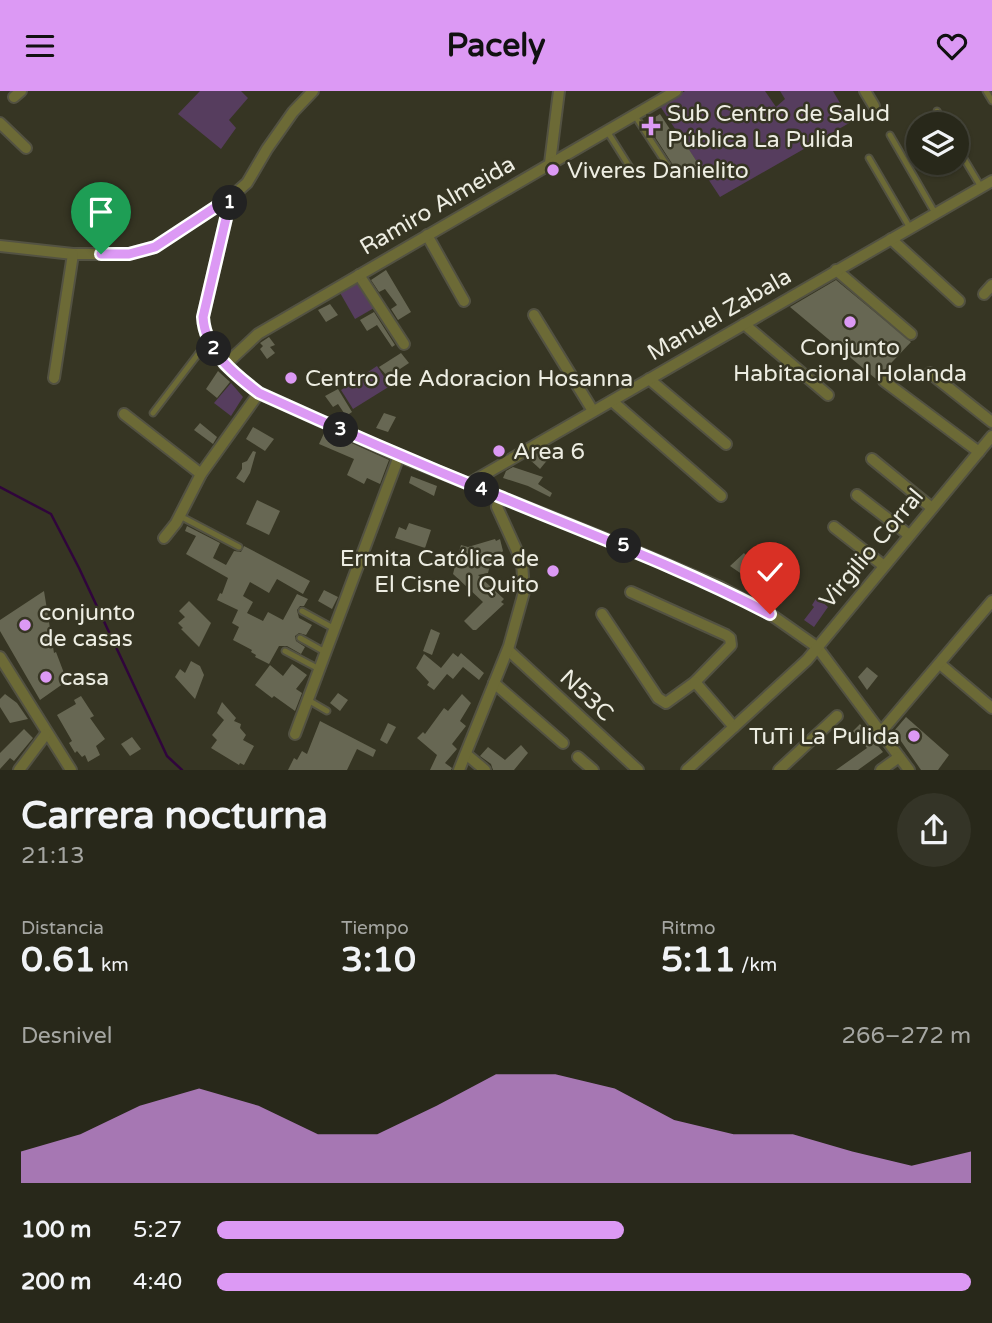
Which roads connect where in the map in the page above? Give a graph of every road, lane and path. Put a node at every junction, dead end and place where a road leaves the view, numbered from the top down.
1 (313, 91) edge
2 (559, 91) edge
3 (676, 91) edge
4 (865, 91) edge
5 (986, 91) edge
6 (992, 101) edge
7 (874, 106) dead end
8 (635, 116) junction
9 (0, 123) edge
10 (607, 131) junction
11 (890, 135) dead end
12 (26, 148) dead end
13 (869, 158) dead end
14 (550, 163) junction
15 (969, 166) edge
16 (669, 168) dead end
17 (634, 174) dead end
18 (992, 181) edge
19 (981, 187) junction
20 (231, 197) junction
21 (935, 213) junction
22 (910, 228) junction
23 (427, 235) junction
24 (891, 239) junction
25 (0, 246) edge
26 (73, 254) junction
27 (836, 270) junction
28 (359, 275) junction
29 (992, 285) edge
30 (984, 294) dead end
31 (464, 301) dead end
32 (959, 301) dead end
33 (534, 315) dead end
34 (744, 324) junction
35 (911, 334) dead end
36 (208, 341) junction
37 (404, 344) dead end
38 (225, 365) junction
39 (930, 373) dead end
40 (54, 378) dead end
41 (649, 379) junction
42 (884, 381) dead end
43 (259, 393) junction
44 (828, 395) dead end
45 (612, 401) junction
46 (593, 411) junction
47 (153, 413) dead end
48 (124, 414) dead end
49 (992, 422) edge
50 (992, 436) edge
51 (726, 444) dead end
52 (979, 452) junction
53 (399, 456) junction
54 (872, 459) dead end
55 (201, 474) junction
56 (468, 484) junction
57 (857, 495) dead end
58 (721, 496) dead end
59 (500, 497) junction
60 (932, 508) junction
61 (180, 516) junction
62 (834, 527) dead end
63 (909, 535) junction
64 (164, 538) dead end
65 (239, 547) dead end
66 (884, 566) junction
67 (631, 591) dead end
68 (992, 601) edge
69 (302, 611) dead end
70 (602, 614) dead end
71 (334, 628) junction
72 (300, 638) dead end
73 (817, 647) junction
74 (285, 650) dead end
75 (508, 650) junction
76 (326, 652) junction
77 (0, 657) edge
78 (940, 664) junction
79 (319, 669) junction
80 (494, 683) junction
81 (695, 683) junction
82 (308, 700) junction
83 (992, 708) edge
84 (327, 711) dead end
85 (837, 716) dead end
86 (734, 727) junction
87 (881, 732) junction
88 (46, 734) junction
89 (295, 734) dead end
90 (563, 743) dead end
91 (466, 754) junction
92 (578, 757) dead end
93 (902, 765) edge
94 (19, 770) edge
95 (71, 770) edge
96 (458, 770) edge
97 (485, 770) edge
98 (593, 770) edge
99 (638, 770) edge
100 (687, 770) edge
101 (780, 770) edge
102 (881, 770) edge

1 - 20 street
2 - 14 street
3 - 8 street, Ramiro Almeida
4 - 7 street
5 - 6 lane
8 - 10 street, Ramiro Almeida
8 - 16 lane
9 - 12 street
10 - 14 street, Ramiro Almeida
10 - 17 lane
11 - 21 lane
13 - 22 lane
14 - 23 street, Ramiro Almeida
15 - 19 lane
18 - 19 street, Manuel Zabala
19 - 21 street, Manuel Zabala
20 - 26 street
20 - 36 street
21 - 22 street, Manuel Zabala
22 - 24 street, Manuel Zabala
23 - 28 street, Ramiro Almeida
23 - 31 street
24 - 27 street, Manuel Zabala
24 - 32 street
25 - 26 street
26 - 40 street
27 - 34 street, Manuel Zabala
27 - 35 street
28 - 37 street
28 - 38 street, Ramiro Almeida
29 - 30 street
33 - 46 street
34 - 41 street, Manuel Zabala
34 - 44 street
36 - 38 street
36 - 47 lane
38 - 43 street
39 - 49 street
41 - 45 street, Manuel Zabala
41 - 51 street
42 - 52 street
43 - 53 street
43 - 55 street
45 - 46 street, Manuel Zabala
45 - 58 street
46 - 56 street, Manuel Zabala
48 - 55 street
50 - 52 street, Virgilio Corral
52 - 60 street, Virgilio Corral
53 - 56 street
53 - 71 street
54 - 60 street
55 - 61 street
56 - 59 street
57 - 63 street
59 - 73 street
59 - 75 street
60 - 63 street, Virgilio Corral
61 - 64 street
61 - 65 lane
62 - 66 street
63 - 66 street, Virgilio Corral
66 - 73 street, Virgilio Corral
67 - 81 street
68 - 78 street
69 - 71 lane
70 - 81 street
71 - 76 street
72 - 76 lane
73 - 86 street, Virgilio Corral
73 - 87 street
74 - 79 lane
75 - 80 street
75 - 99 street, N53C
76 - 79 street
77 - 88 street
78 - 83 street
78 - 87 street
79 - 82 street
80 - 90 street
80 - 91 street
81 - 86 street
82 - 84 lane
82 - 89 street
85 - 101 street
86 - 100 street, Virgilio Corral
87 - 93 street
88 - 94 street
88 - 95 street
91 - 96 street
91 - 97 street
92 - 98 street
93 - 102 street

